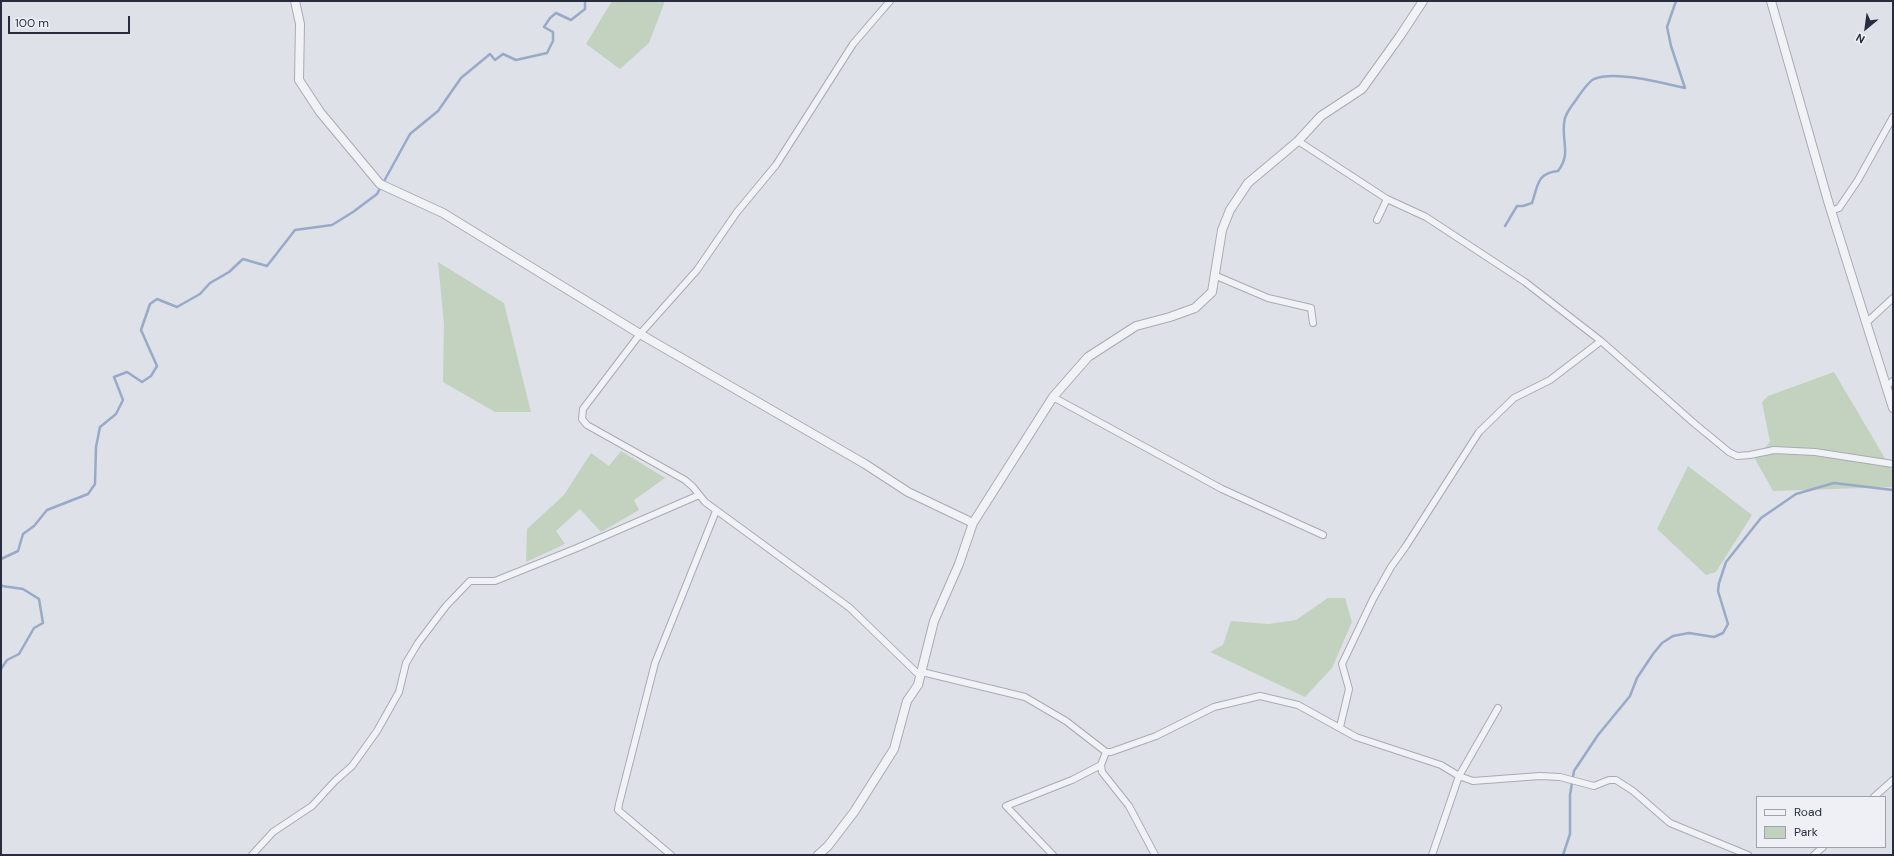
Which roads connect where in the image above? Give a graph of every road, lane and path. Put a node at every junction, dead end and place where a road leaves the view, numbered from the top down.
1 (295, 1) edge
2 (890, 1) edge
3 (1423, 1) edge
4 (1771, 1) edge
5 (1893, 117) edge
6 (1298, 141) junction
7 (1387, 199) junction
8 (1831, 211) junction
9 (1377, 220) dead end
10 (1214, 275) junction
11 (1893, 298) edge
12 (1313, 323) dead end
13 (1866, 323) junction
14 (640, 334) junction
15 (1600, 342) junction
16 (1890, 384) edge
17 (1053, 396) junction
18 (1893, 408) edge
19 (1893, 464) edge
20 (699, 495) junction
21 (716, 511) junction
22 (972, 523) junction
23 (1323, 535) dead end
24 (922, 672) junction
25 (1498, 708) dead end
26 (1340, 727) junction
27 (1106, 752) junction
28 (1100, 764) junction
29 (1459, 776) junction
30 (1893, 780) edge
31 (1875, 796) edge
32 (1822, 848) edge
33 (252, 855) edge
34 (671, 855) edge
35 (818, 855) edge
36 (1053, 855) edge
37 (1155, 855) edge
38 (1432, 855) edge
39 (1748, 855) edge
40 (1814, 855) edge

1 - 14 street
2 - 14 street
3 - 6 street
4 - 8 street
5 - 8 street
6 - 7 street
6 - 10 street
7 - 9 street
7 - 15 street
8 - 13 street
10 - 12 street
10 - 17 street
11 - 13 street
13 - 16 street
14 - 20 street
14 - 22 street
15 - 19 street
15 - 26 street
16 - 18 street
17 - 22 street
17 - 23 street
20 - 21 street
20 - 33 street
21 - 24 street
21 - 34 street
22 - 24 street
24 - 27 street
24 - 35 street
25 - 29 street
26 - 27 street
26 - 29 street
27 - 28 street
28 - 36 street
28 - 37 street
29 - 38 street
29 - 39 street
30 - 31 street
32 - 40 street

